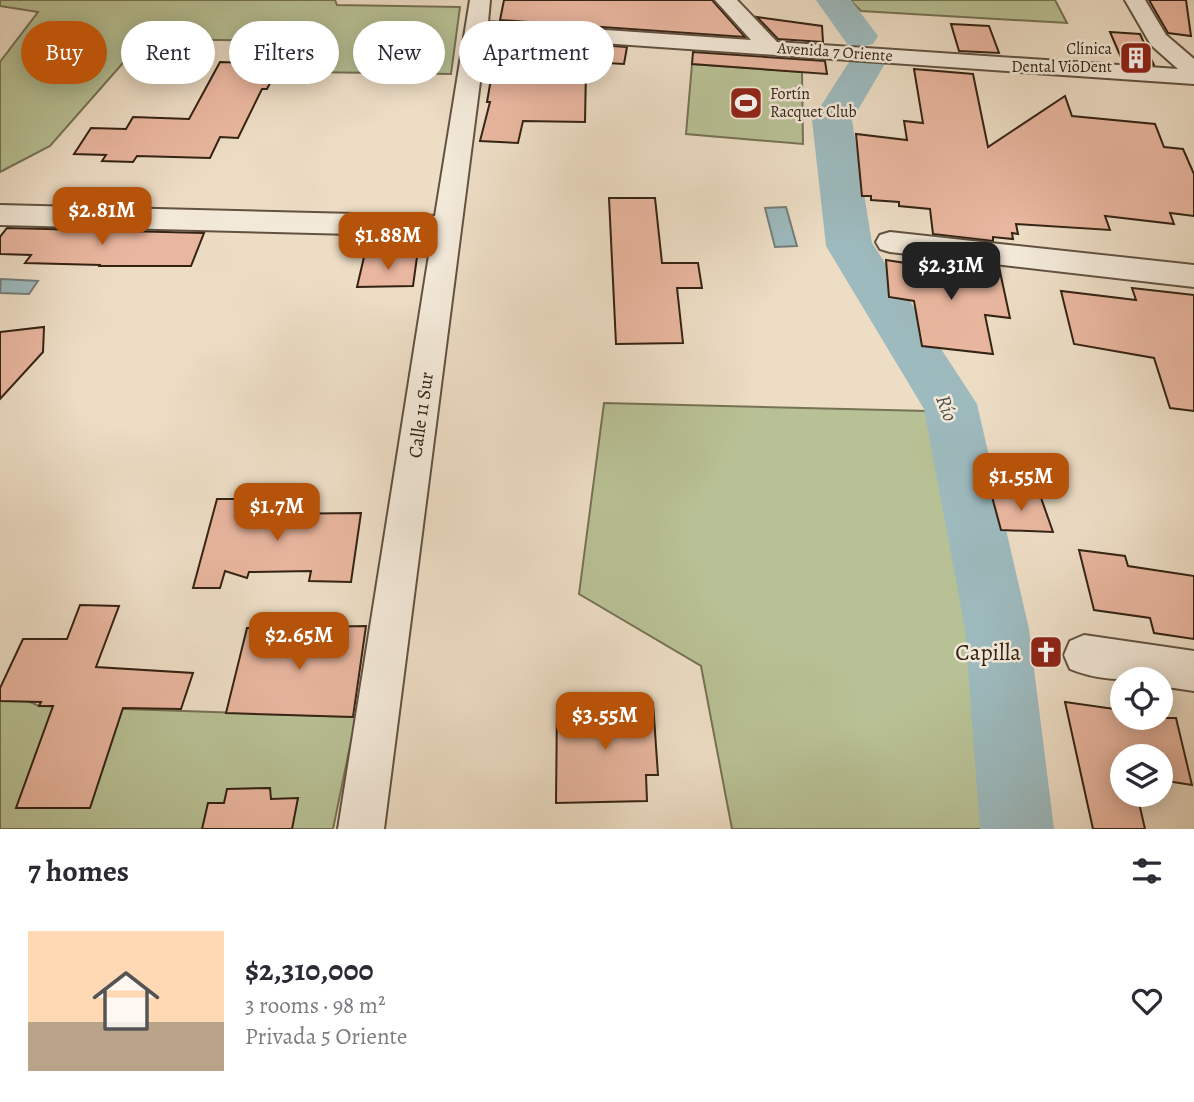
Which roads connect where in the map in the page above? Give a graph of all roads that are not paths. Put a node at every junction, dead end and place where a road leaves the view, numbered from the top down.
1 (726, 0) edge
2 (1135, 0) edge
3 (478, 14) edge
4 (770, 47) junction
5 (1194, 69) edge
6 (1194, 77) edge
7 (0, 215) edge
8 (448, 226) junction
9 (890, 242) dead end
10 (1194, 276) edge
11 (1084, 655) dead end
12 (1194, 671) edge
13 (361, 829) edge

1 - 4 street
2 - 5 street
3 - 4 street, Avenida 7 Oriente
3 - 8 street, Calle 11 Sur
4 - 6 street, Avenida 7 Oriente
7 - 8 street
8 - 13 street, Calle 11 Sur
9 - 10 street
11 - 12 street

